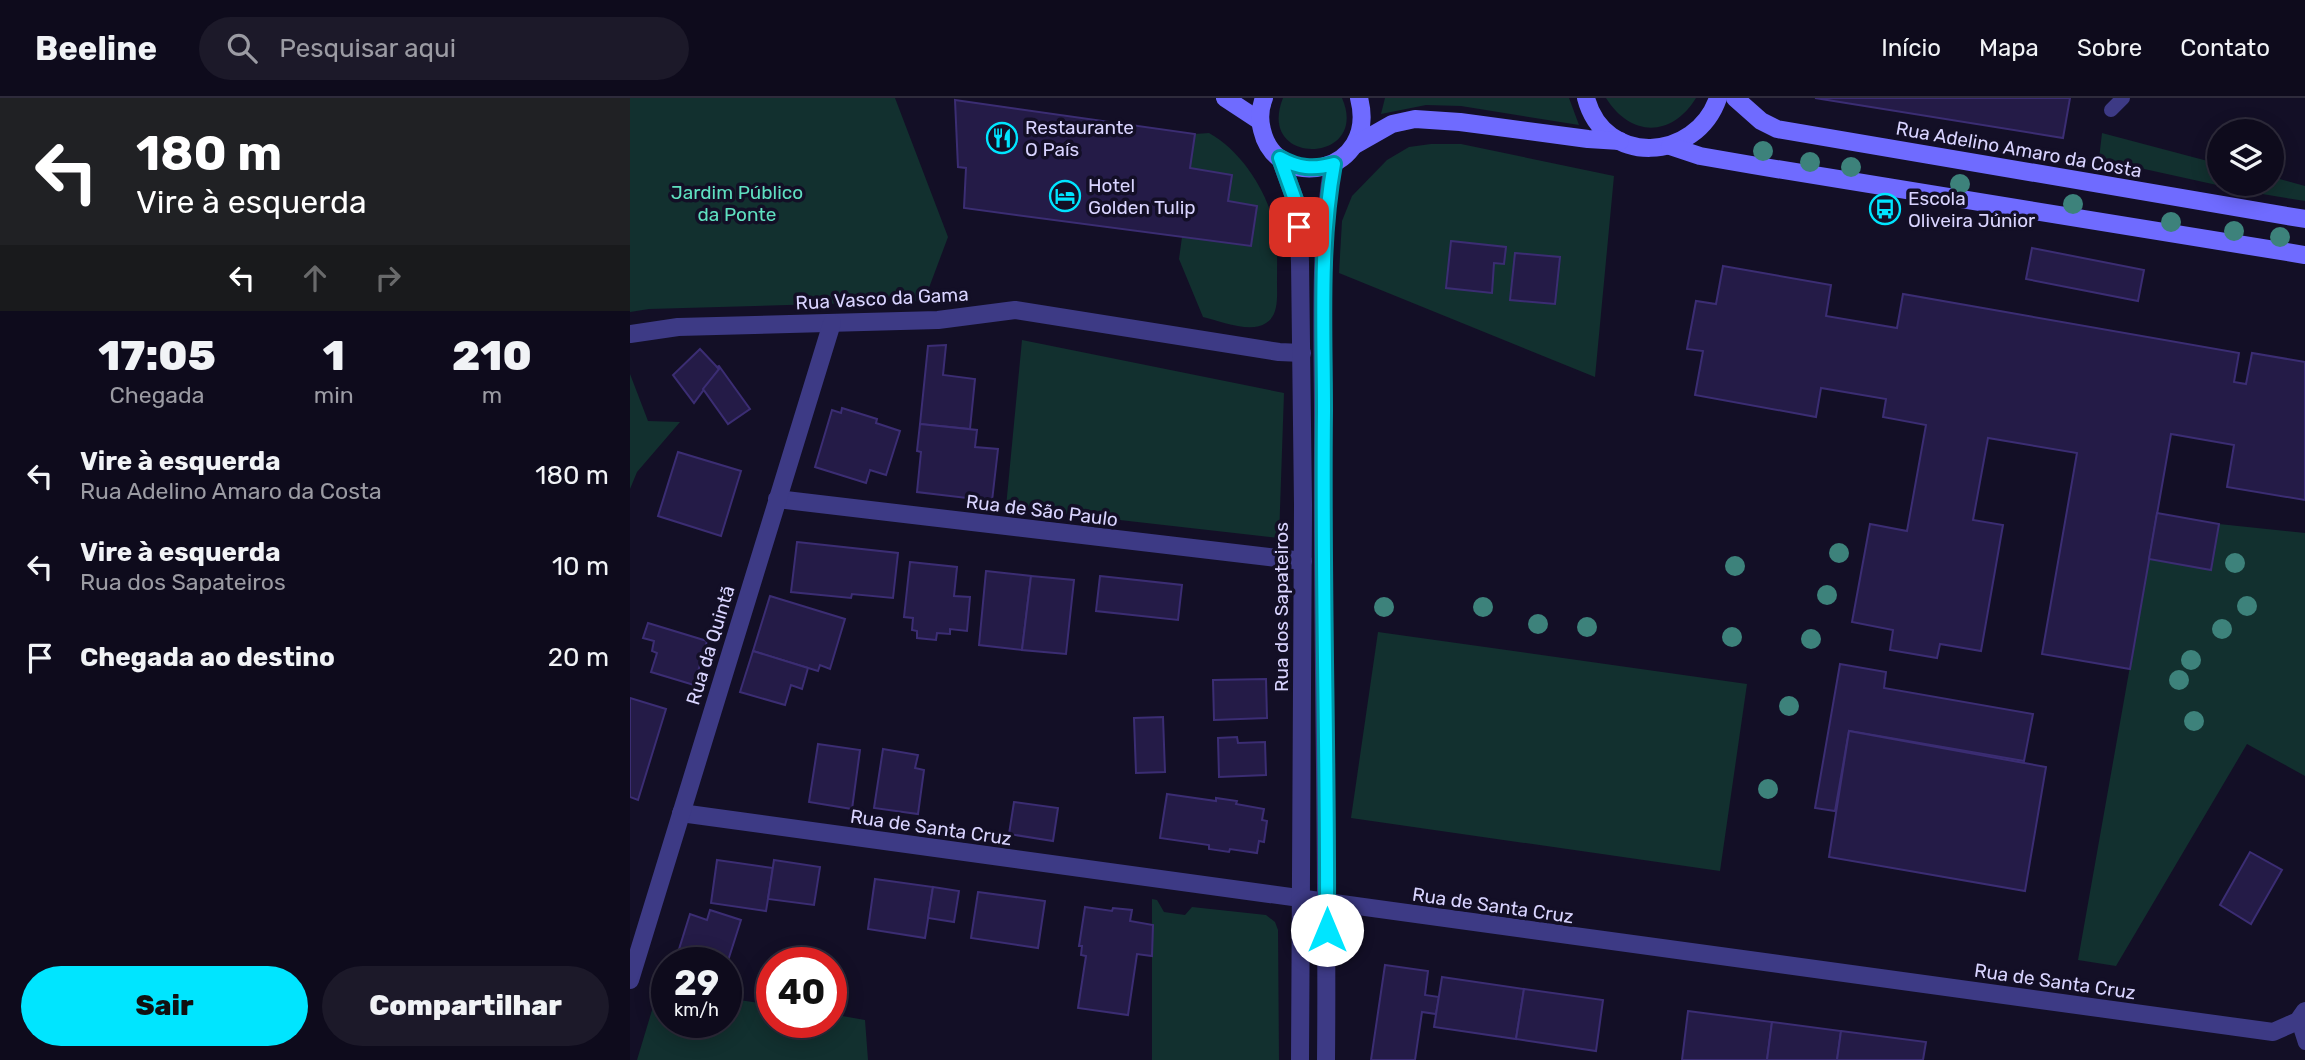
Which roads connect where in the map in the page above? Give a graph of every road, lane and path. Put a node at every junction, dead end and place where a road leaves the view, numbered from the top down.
1 (1225, 98) edge
2 (1264, 98) edge
3 (1359, 98) edge
4 (1586, 98) edge
5 (1718, 98) edge
6 (1735, 98) edge
7 (2123, 98) edge
8 (2111, 110) dead end
9 (1260, 121) junction
10 (1620, 141) junction
11 (1355, 145) junction
12 (1670, 146) junction
13 (1280, 158) junction
14 (1334, 164) junction
15 (2305, 219) edge
16 (2305, 255) edge
17 (832, 323) junction
18 (630, 334) edge
19 (1302, 353) junction
20 (777, 499) junction
21 (1303, 561) junction
22 (681, 813) junction
23 (1299, 900) junction
24 (1327, 903) junction
25 (630, 980) edge
26 (2301, 1016) edge
27 (2305, 1043) edge
28 (1300, 1060) edge
29 (1326, 1060) edge

1 - 9 main road
2 - 9 main road
3 - 11 main road
4 - 10 main road
5 - 12 main road
6 - 15 main road, Rua Adelino Amaro da Costa
7 - 8 lane
9 - 13 main road
10 - 11 main road
10 - 12 main road
11 - 14 main road
12 - 16 main road
13 - 14 main road
13 - 19 street, Rua dos Sapateiros
14 - 24 street
17 - 18 street, Rua Vasco da Gama
17 - 19 street, Rua Vasco da Gama
17 - 20 street, Rua da Quintã
19 - 21 street, Rua dos Sapateiros
20 - 21 street, Rua de São Paulo
20 - 22 street, Rua da Quintã
21 - 23 street, Rua dos Sapateiros
22 - 23 street, Rua de Santa Cruz
22 - 25 street, Rua da Quintã
23 - 24 street, Rua de Santa Cruz
23 - 28 street, Rua dos Sapateiros
24 - 26 street, Rua de Santa Cruz
24 - 29 street
26 - 27 lane

